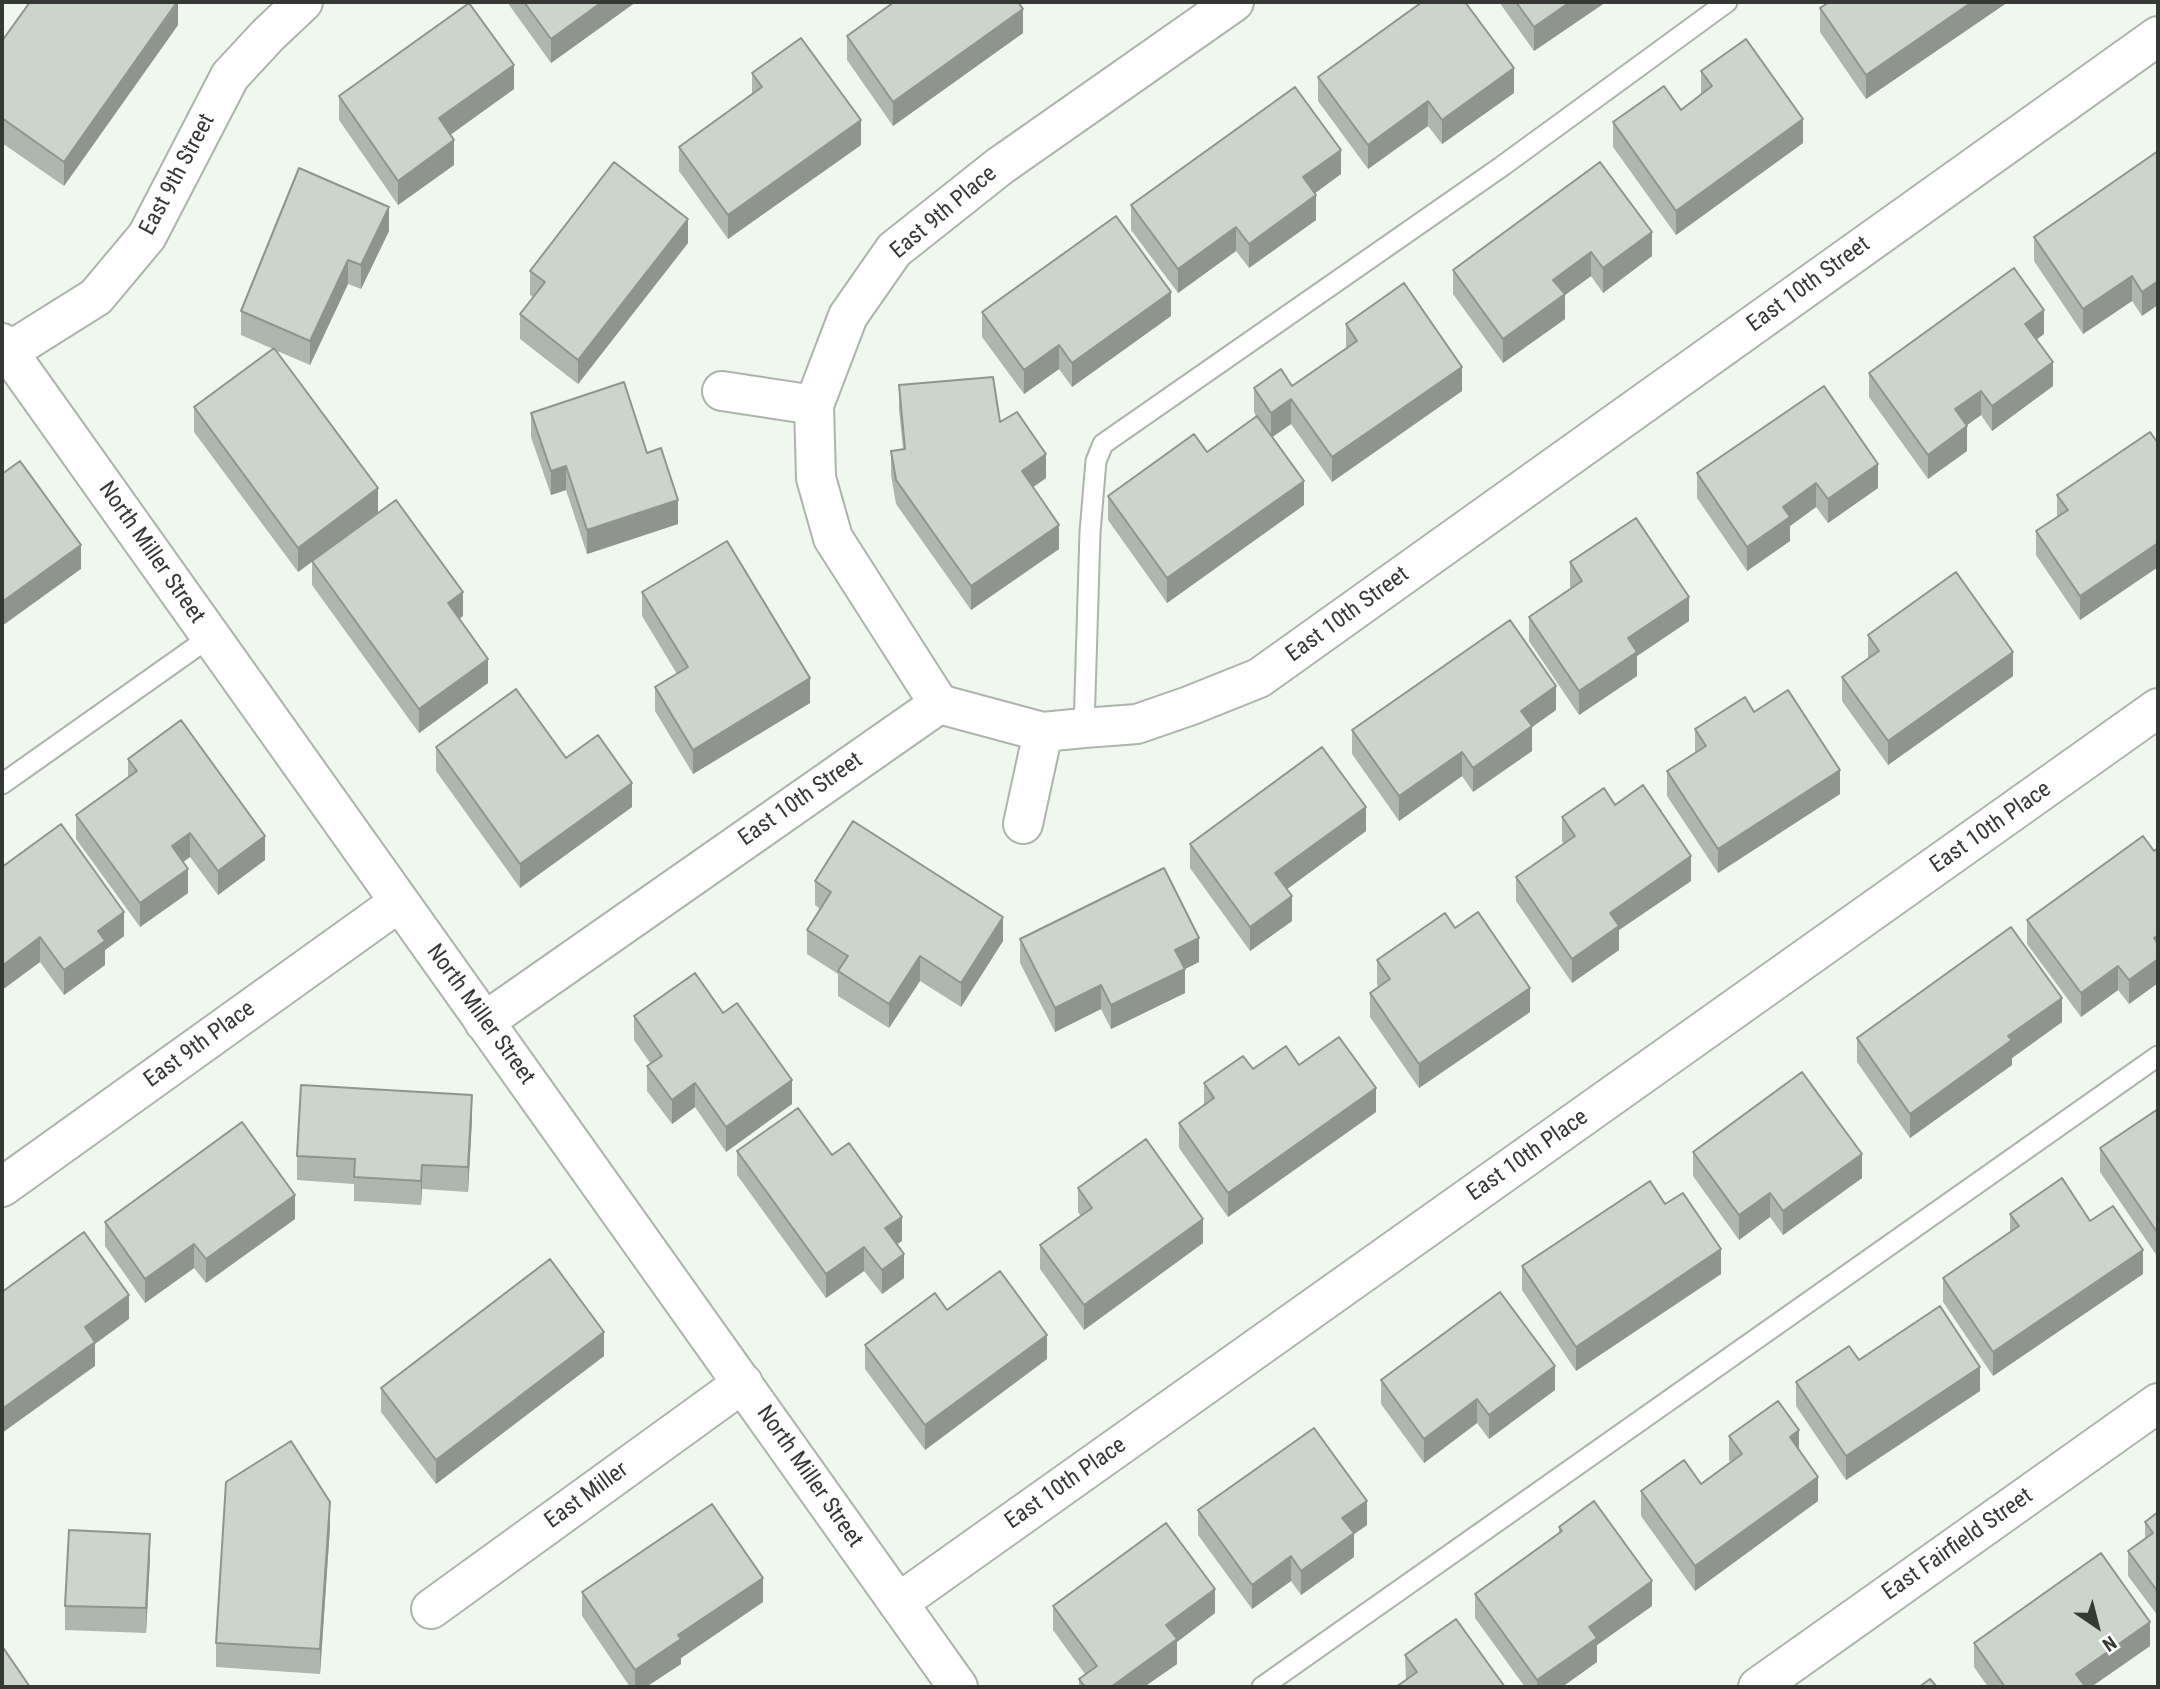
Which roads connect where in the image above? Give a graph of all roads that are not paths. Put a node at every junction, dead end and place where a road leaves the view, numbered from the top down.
1 (303, 2) edge
2 (1234, 2) edge
3 (1727, 2) edge
4 (2158, 36) edge
5 (4, 350) edge
6 (722, 391) dead end
7 (814, 405) junction
8 (210, 637) junction
9 (939, 704) junction
10 (2158, 708) edge
11 (1084, 729) junction
12 (1043, 732) junction
13 (2, 784) edge
14 (1023, 824) dead end
15 (398, 903) junction
16 (484, 1022) junction
17 (2158, 1056) edge
18 (2, 1187) edge
19 (743, 1383) junction
20 (2158, 1403) edge
21 (898, 1604) junction
22 (431, 1609) dead end
23 (958, 1687) edge
24 (1262, 1687) edge
25 (1758, 1687) edge

1 - 5 street, East 9th Street
2 - 7 street, East 9th Place
3 - 11 lane
4 - 11 street, East 10th Street
5 - 8 street, North Miller Street
6 - 7 street
7 - 9 street, East 9th Place
8 - 13 lane
8 - 15 street, North Miller Street
9 - 12 street, East 10th Street
9 - 16 street, East 10th Street
10 - 21 street, East 10th Place
11 - 12 street, East 10th Street
12 - 14 street
15 - 16 street, North Miller Street
15 - 18 street, East 9th Place
16 - 19 street, North Miller Street
17 - 24 lane
19 - 21 street, North Miller Street
19 - 22 street, East Miller
20 - 25 street, East Fairfield Street
21 - 23 street, North Miller Street

